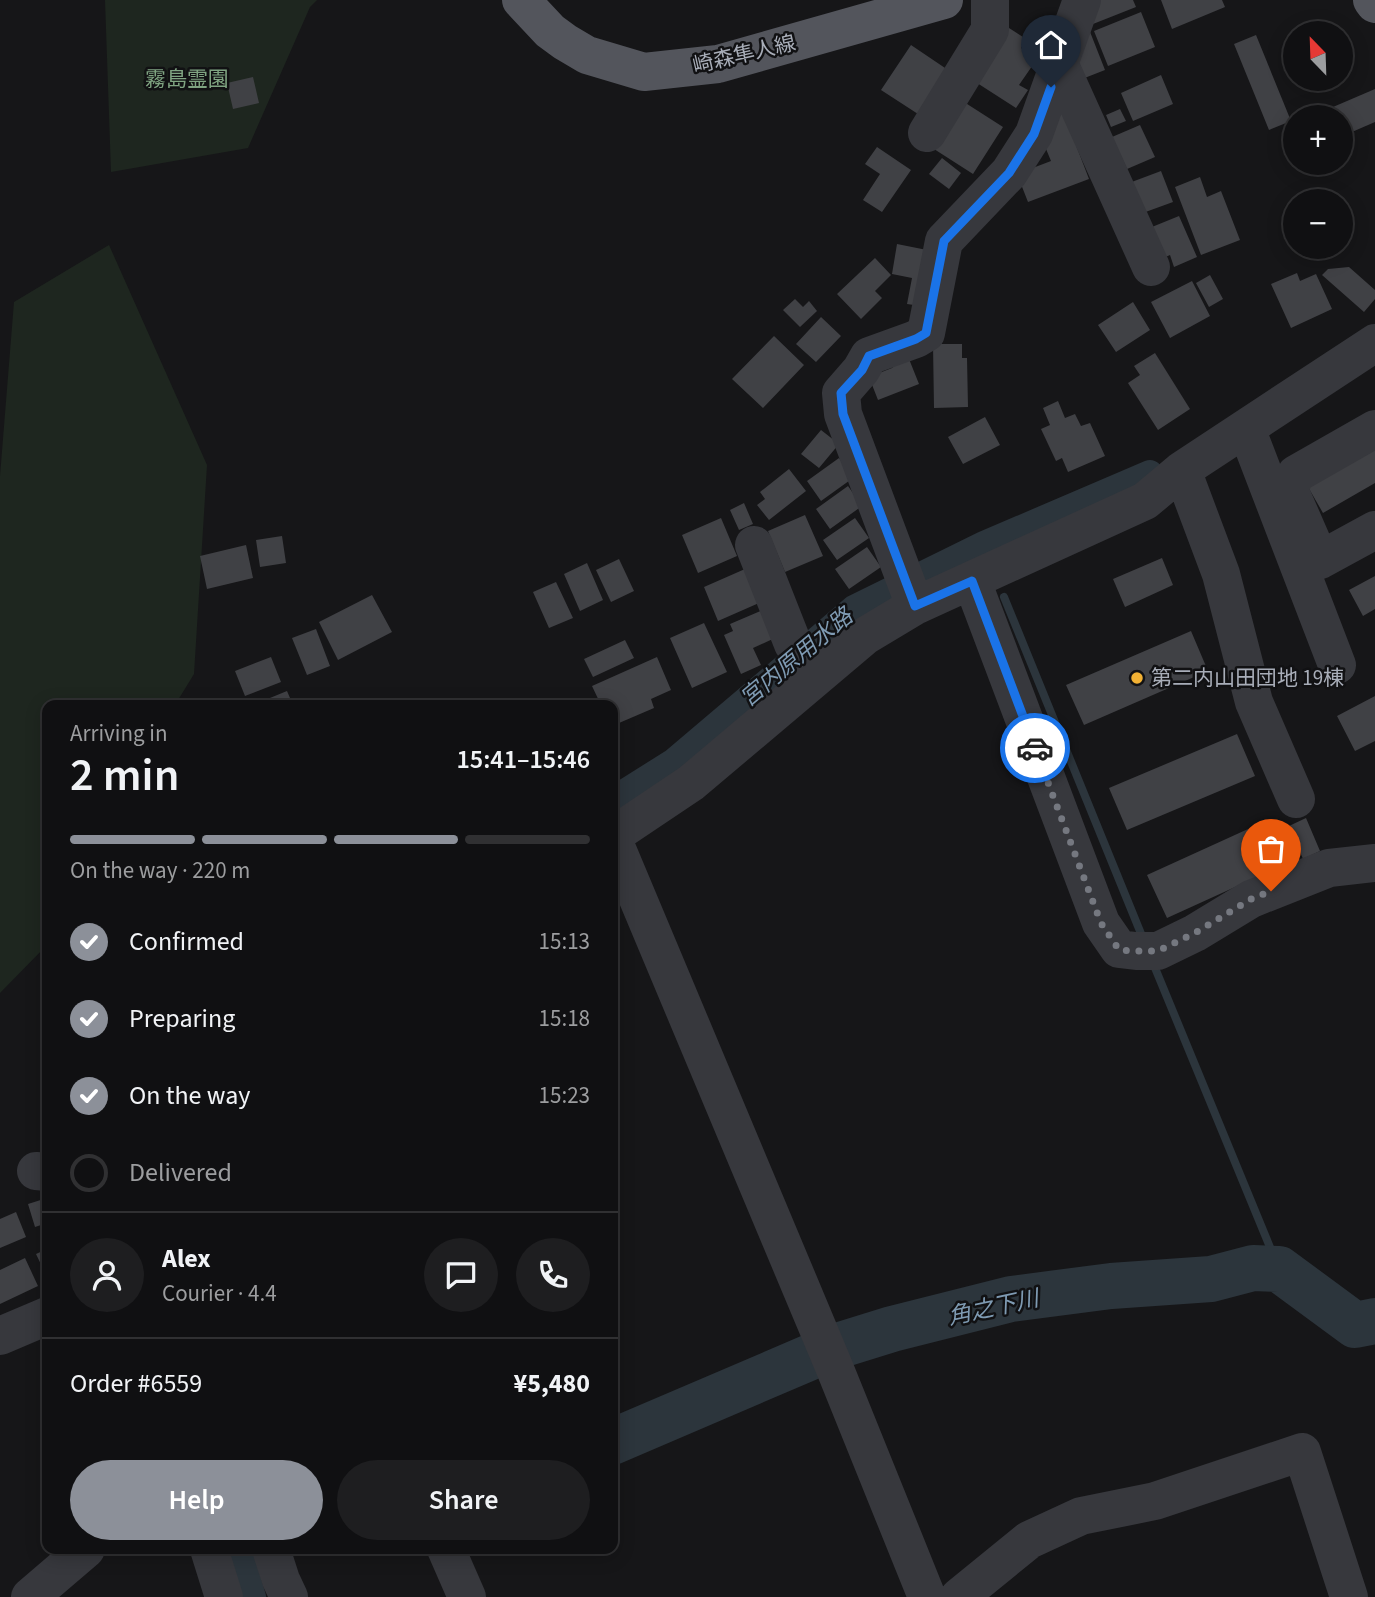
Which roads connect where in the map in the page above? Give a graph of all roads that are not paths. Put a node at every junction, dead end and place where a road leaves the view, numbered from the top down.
1 (521, 0) edge
2 (944, 0) edge
3 (990, 0) edge
4 (1082, 0) edge
5 (1372, 0) edge
6 (1375, 4) edge
7 (1059, 63) junction
8 (927, 133) dead end
9 (1152, 267) dead end
10 (1375, 343) edge
11 (1246, 428) junction
12 (1375, 429) edge
13 (1182, 470) junction
14 (1375, 530) edge
15 (754, 545) dead end
16 (1320, 560) junction
17 (972, 581) junction
18 (909, 591) junction
19 (1353, 630) dead end
20 (806, 663) junction
21 (1337, 665) dead end
22 (1296, 799) dead end
23 (618, 832) edge
24 (618, 850) edge
25 (1375, 863) edge
26 (42, 1318) edge
27 (0, 1336) edge
28 (80, 1554) edge
29 (211, 1554) edge
30 (273, 1554) edge
31 (448, 1554) edge
32 (30, 1597) edge
33 (224, 1597) edge
34 (289, 1597) edge
35 (467, 1597) edge
36 (927, 1597) edge
37 (959, 1597) edge
38 (1349, 1597) edge

1 - 2 main road, 崎森隼人線
3 - 8 street
4 - 7 street
5 - 6 main road
7 - 9 street
7 - 18 street
10 - 11 street
11 - 13 street
11 - 21 street
12 - 16 street
13 - 17 street
13 - 22 street
14 - 16 street
15 - 20 street
16 - 19 street
17 - 18 street
17 - 25 street
18 - 20 street
20 - 23 street
24 - 36 street
26 - 27 street
28 - 32 street
29 - 33 street
30 - 34 street
31 - 35 street
37 - 38 street

